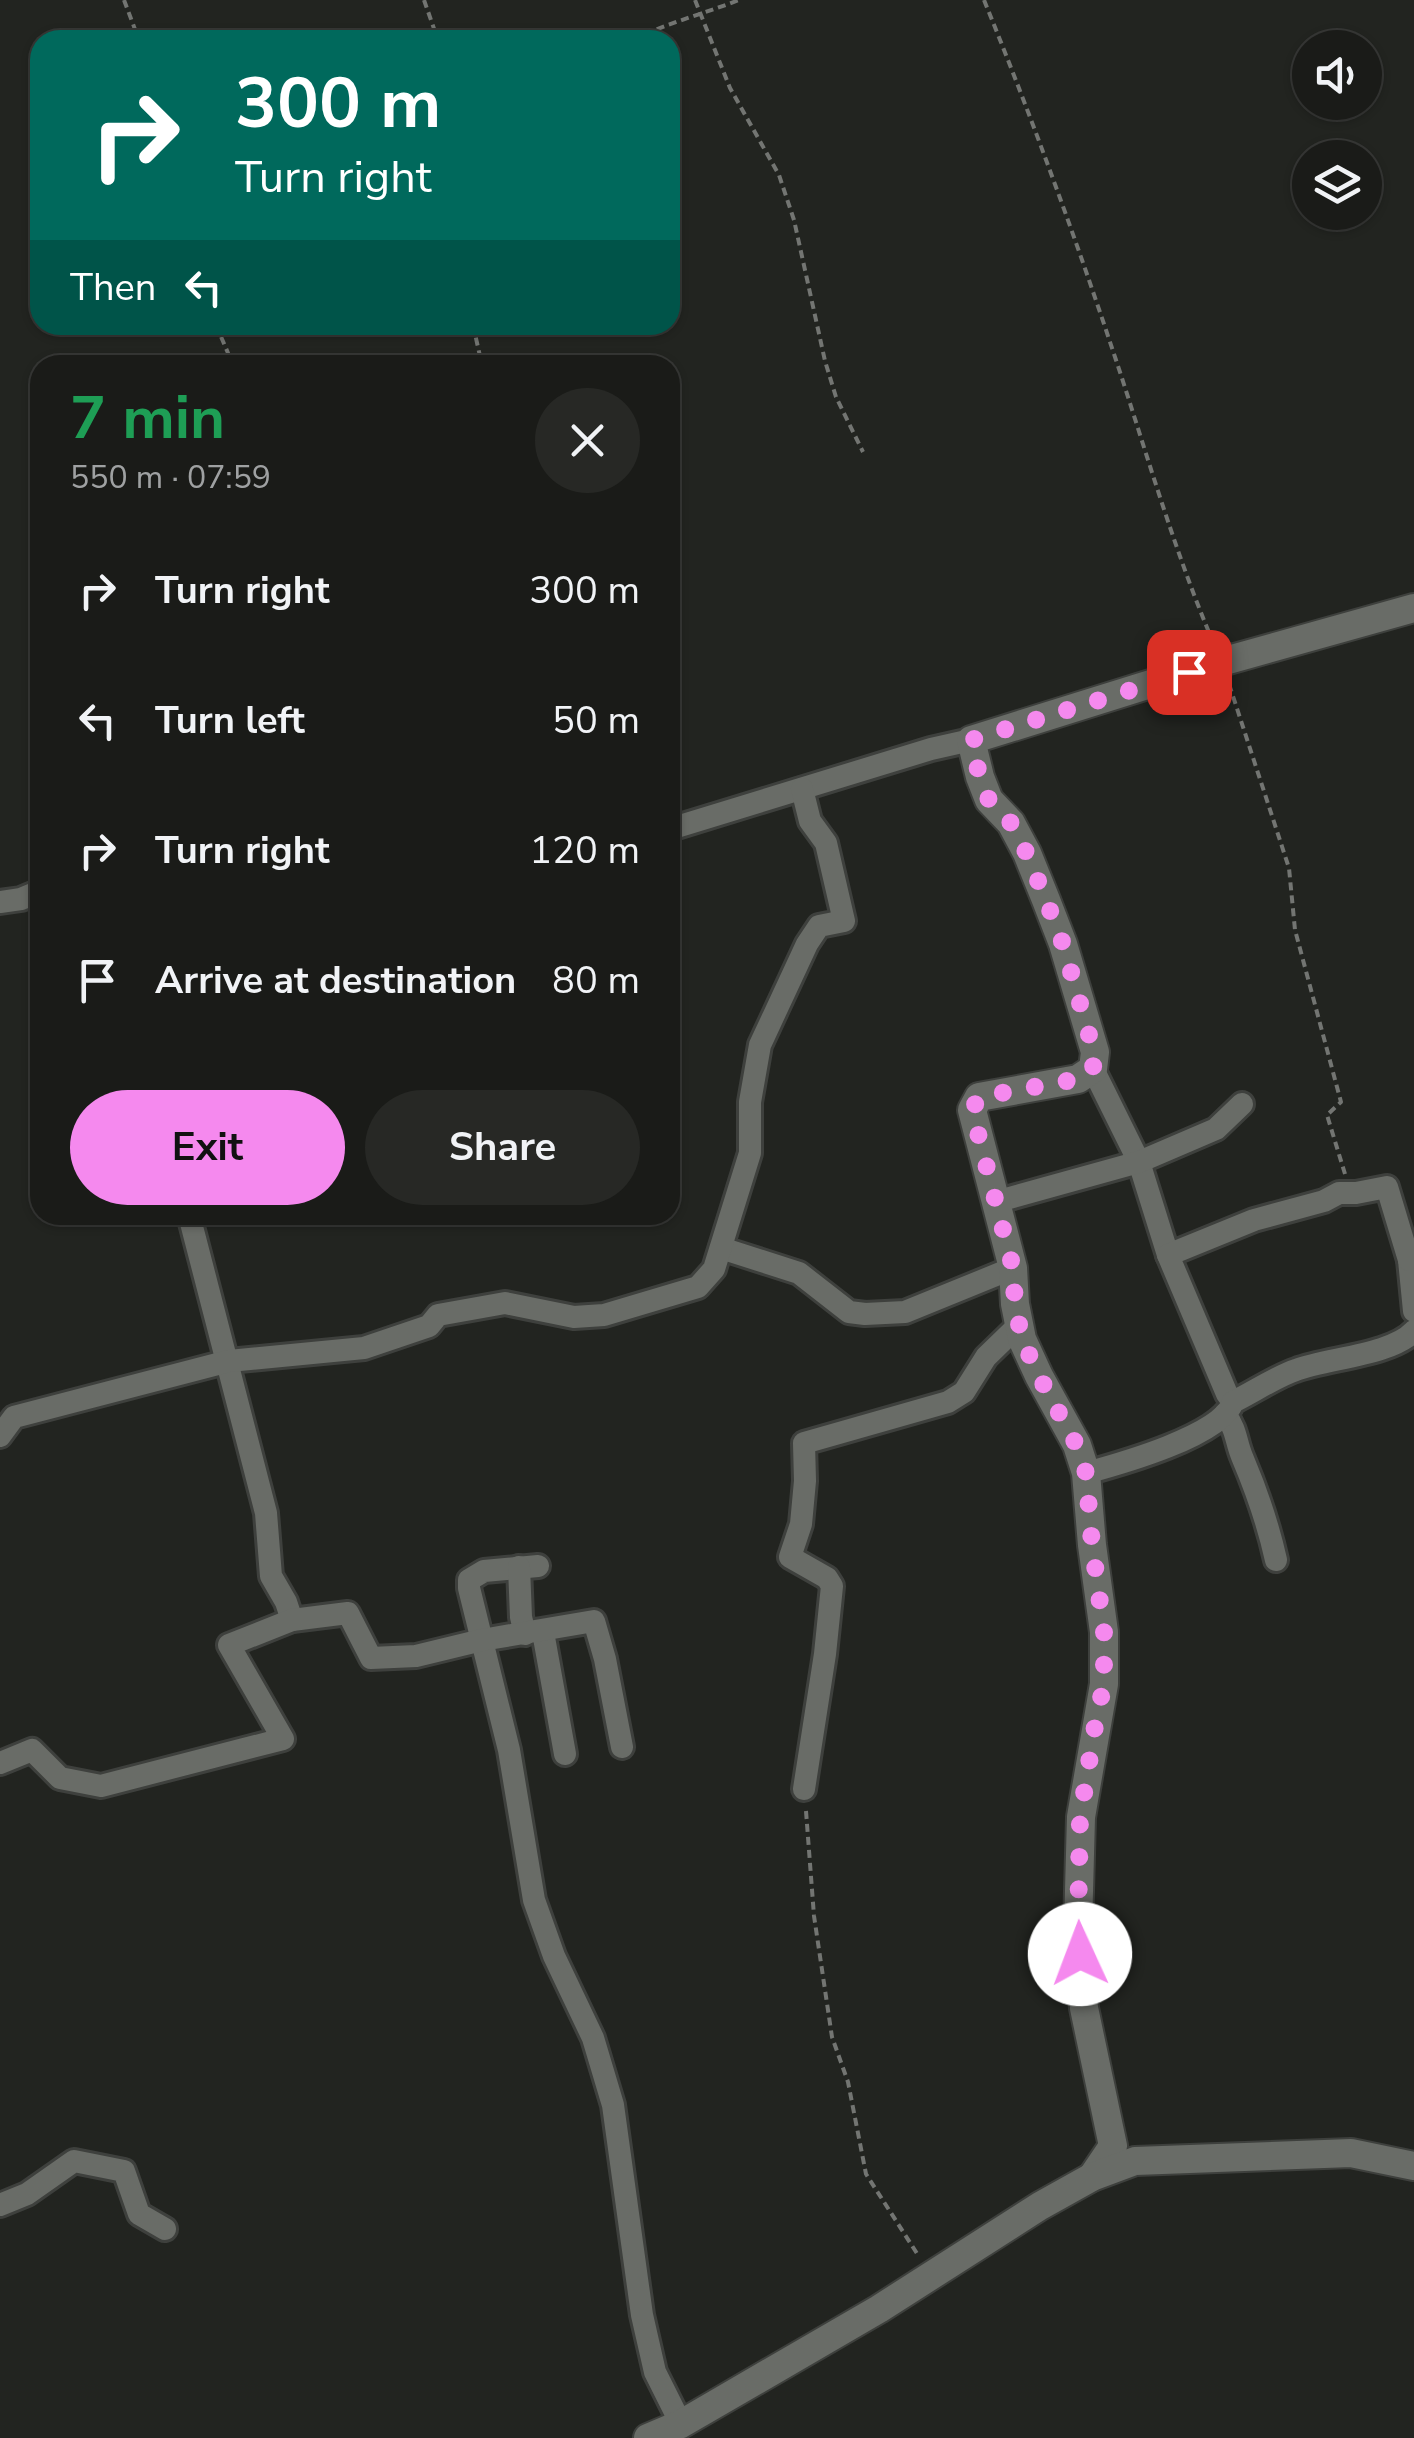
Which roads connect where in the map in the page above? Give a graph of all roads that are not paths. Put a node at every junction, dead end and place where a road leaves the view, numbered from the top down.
1 (1414, 608) edge
2 (971, 740) junction
3 (802, 790) junction
4 (680, 826) edge
5 (30, 896) edge
6 (0, 902) edge
7 (1093, 1069) junction
8 (1242, 1104) dead end
9 (1140, 1162) junction
10 (995, 1202) junction
11 (192, 1225) edge
12 (721, 1248) junction
13 (1168, 1254) junction
14 (1412, 1260) edge
15 (1013, 1268) junction
16 (1414, 1311) edge
17 (1020, 1325) junction
18 (1414, 1331) edge
19 (228, 1362) junction
20 (1229, 1408) junction
21 (0, 1436) edge
22 (1086, 1473) junction
23 (1276, 1560) dead end
24 (292, 1620) junction
25 (534, 1633) junction
26 (482, 1640) junction
27 (622, 1747) dead end
28 (565, 1754) dead end
29 (0, 1763) edge
30 (804, 1789) road end
31 (1414, 2166) edge
32 (1092, 2177) junction
33 (0, 2205) edge
34 (165, 2229) dead end
35 (681, 2424) junction
36 (648, 2438) edge

1 - 2 street
2 - 3 street
2 - 7 street
3 - 4 street
3 - 12 street
5 - 6 street
7 - 9 street
7 - 10 street
8 - 9 street
9 - 10 street
9 - 13 street
10 - 15 street
11 - 19 street
12 - 15 street
12 - 19 street
13 - 14 street
13 - 20 street
14 - 16 street
15 - 17 street
17 - 22 street
17 - 30 street
18 - 20 street
19 - 21 street
19 - 24 street
20 - 22 street
20 - 23 street
22 - 32 street
24 - 26 street
24 - 29 street
25 - 26 street
25 - 26 street
25 - 27 street
25 - 28 street
26 - 35 street
31 - 32 street
32 - 35 street
33 - 34 street
35 - 36 street

